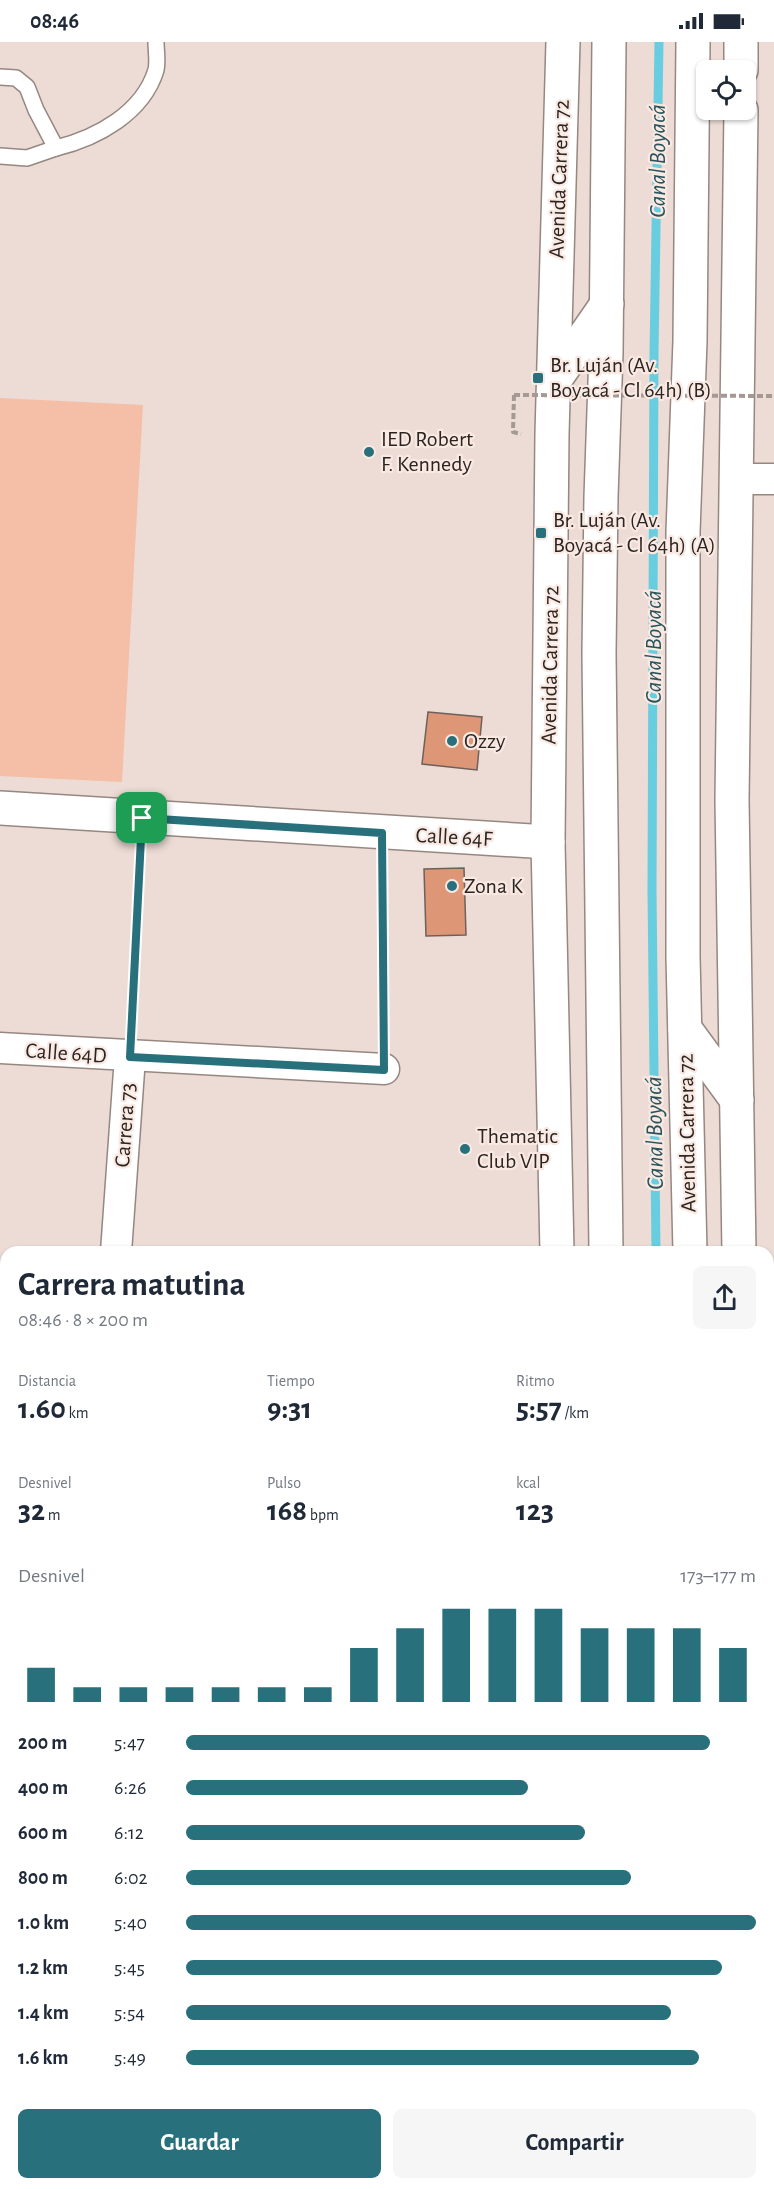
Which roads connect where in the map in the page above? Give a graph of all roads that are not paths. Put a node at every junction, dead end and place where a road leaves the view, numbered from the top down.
1 (156, 42) edge
2 (563, 42) edge
3 (570, 42) edge
4 (609, 42) edge
5 (693, 42) edge
6 (741, 42) edge
7 (741, 60) edge
8 (0, 77) edge
9 (609, 117) junction
10 (741, 120) edge
11 (56, 148) junction
12 (0, 156) edge
13 (741, 159) junction
14 (691, 238) junction
15 (607, 304) junction
16 (554, 381) junction
17 (737, 479) junction
18 (774, 479) edge
19 (0, 808) edge
20 (548, 842) junction
21 (685, 1029) junction
22 (0, 1048) edge
23 (130, 1057) junction
24 (384, 1070) road end
25 (737, 1100) junction
26 (116, 1246) edge
27 (557, 1246) edge
28 (606, 1246) edge
29 (690, 1246) edge
30 (739, 1246) edge

1 - 11 lane
2 - 16 main road, Avenida Carrera 72
3 - 9 main road
4 - 9 main road
5 - 14 main road, Avenida Carrera 72
6 - 7 main road
8 - 11 lane
9 - 15 main road
10 - 13 main road
11 - 12 lane
13 - 14 main road
13 - 17 main road
14 - 21 main road, Avenida Carrera 72
15 - 16 main road
15 - 28 main road
16 - 20 main road, Avenida Carrera 72
17 - 18 street
17 - 25 main road
19 - 20 main road, Calle 64F
20 - 27 main road, Avenida Carrera 72
21 - 25 main road
21 - 29 main road, Avenida Carrera 72
22 - 23 street, Calle 64D
23 - 24 street, Calle 64D
23 - 26 street, Carrera 73
25 - 30 main road

